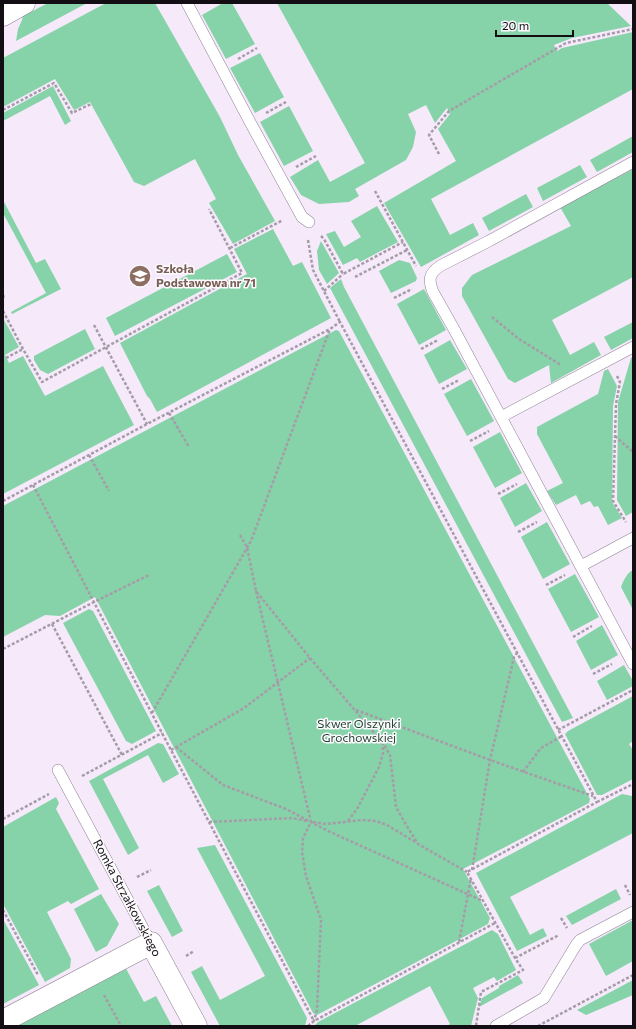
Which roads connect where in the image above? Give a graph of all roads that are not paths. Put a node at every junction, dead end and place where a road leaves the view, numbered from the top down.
1 (24, 3) edge
2 (187, 3) edge
3 (3, 14) edge
4 (633, 162) edge
5 (309, 222) road end
6 (633, 347) edge
7 (501, 417) junction
8 (633, 538) edge
9 (581, 566) junction
10 (633, 664) edge
11 (58, 770) dead end
12 (633, 912) edge
13 (151, 943) junction
14 (3, 1021) edge
15 (196, 1026) edge
16 (496, 1026) edge

1 - 3 street
2 - 5 lane
4 - 7 lane
6 - 7 lane
7 - 9 lane
8 - 9 lane
9 - 10 lane
11 - 13 lane, Romka Strzałkowskiego
12 - 16 lane
13 - 14 street
13 - 15 street, Romka Strzałkowskiego

